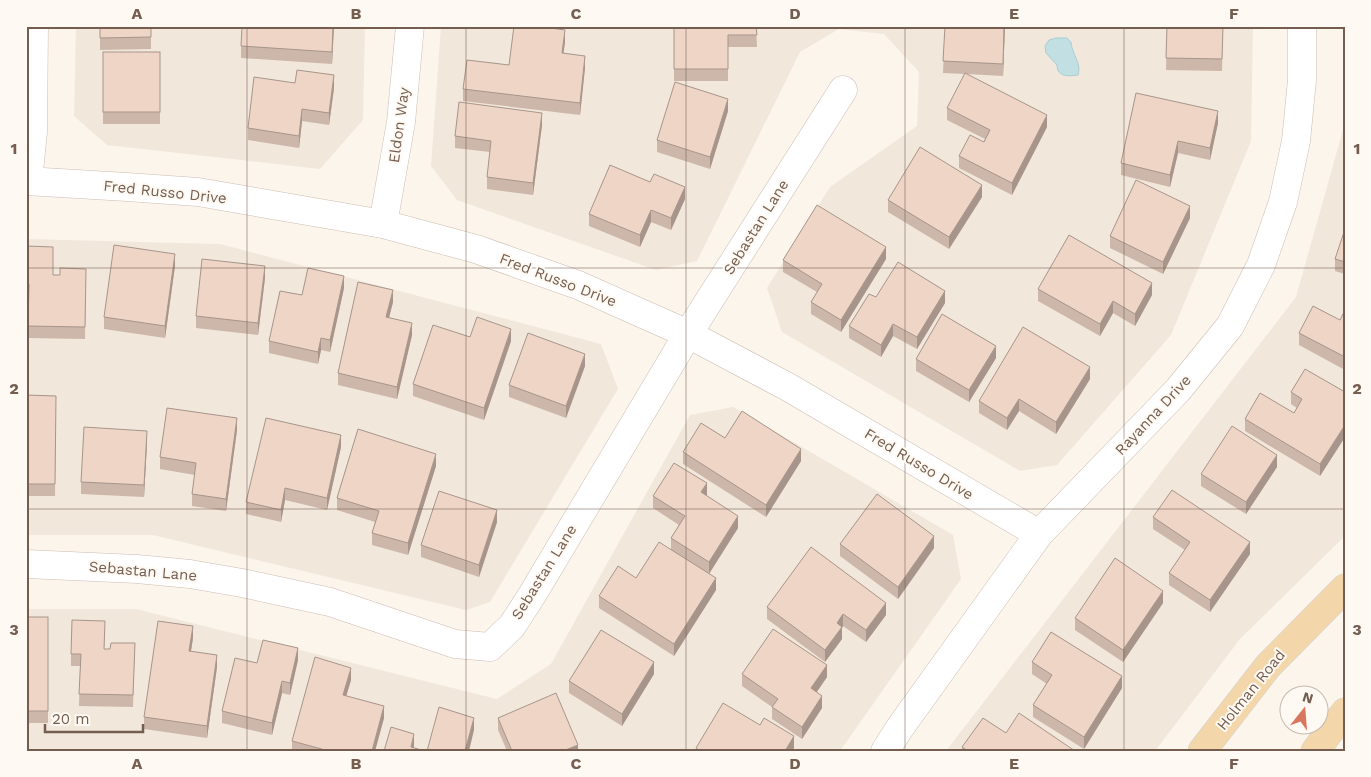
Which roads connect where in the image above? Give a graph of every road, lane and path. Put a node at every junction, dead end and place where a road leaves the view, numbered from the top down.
1 (34, 26) edge
2 (410, 26) edge
3 (1302, 26) edge
4 (843, 90) dead end
5 (27, 181) edge
6 (383, 224) junction
7 (688, 334) junction
8 (1039, 534) junction
9 (26, 564) edge
10 (1345, 588) edge
11 (1345, 712) edge
12 (885, 751) edge
13 (1202, 751) edge
14 (1315, 751) edge

1 - 5 street
2 - 6 street, Eldon Way
3 - 8 street, Rayanna Drive
4 - 7 street, Sebastan Lane
5 - 6 street, Fred Russo Drive
6 - 7 street, Fred Russo Drive
7 - 8 street, Fred Russo Drive
7 - 9 street, Sebastan Lane
8 - 12 street, Rayanna Drive
10 - 13 main road, Holman Road
11 - 14 main road

